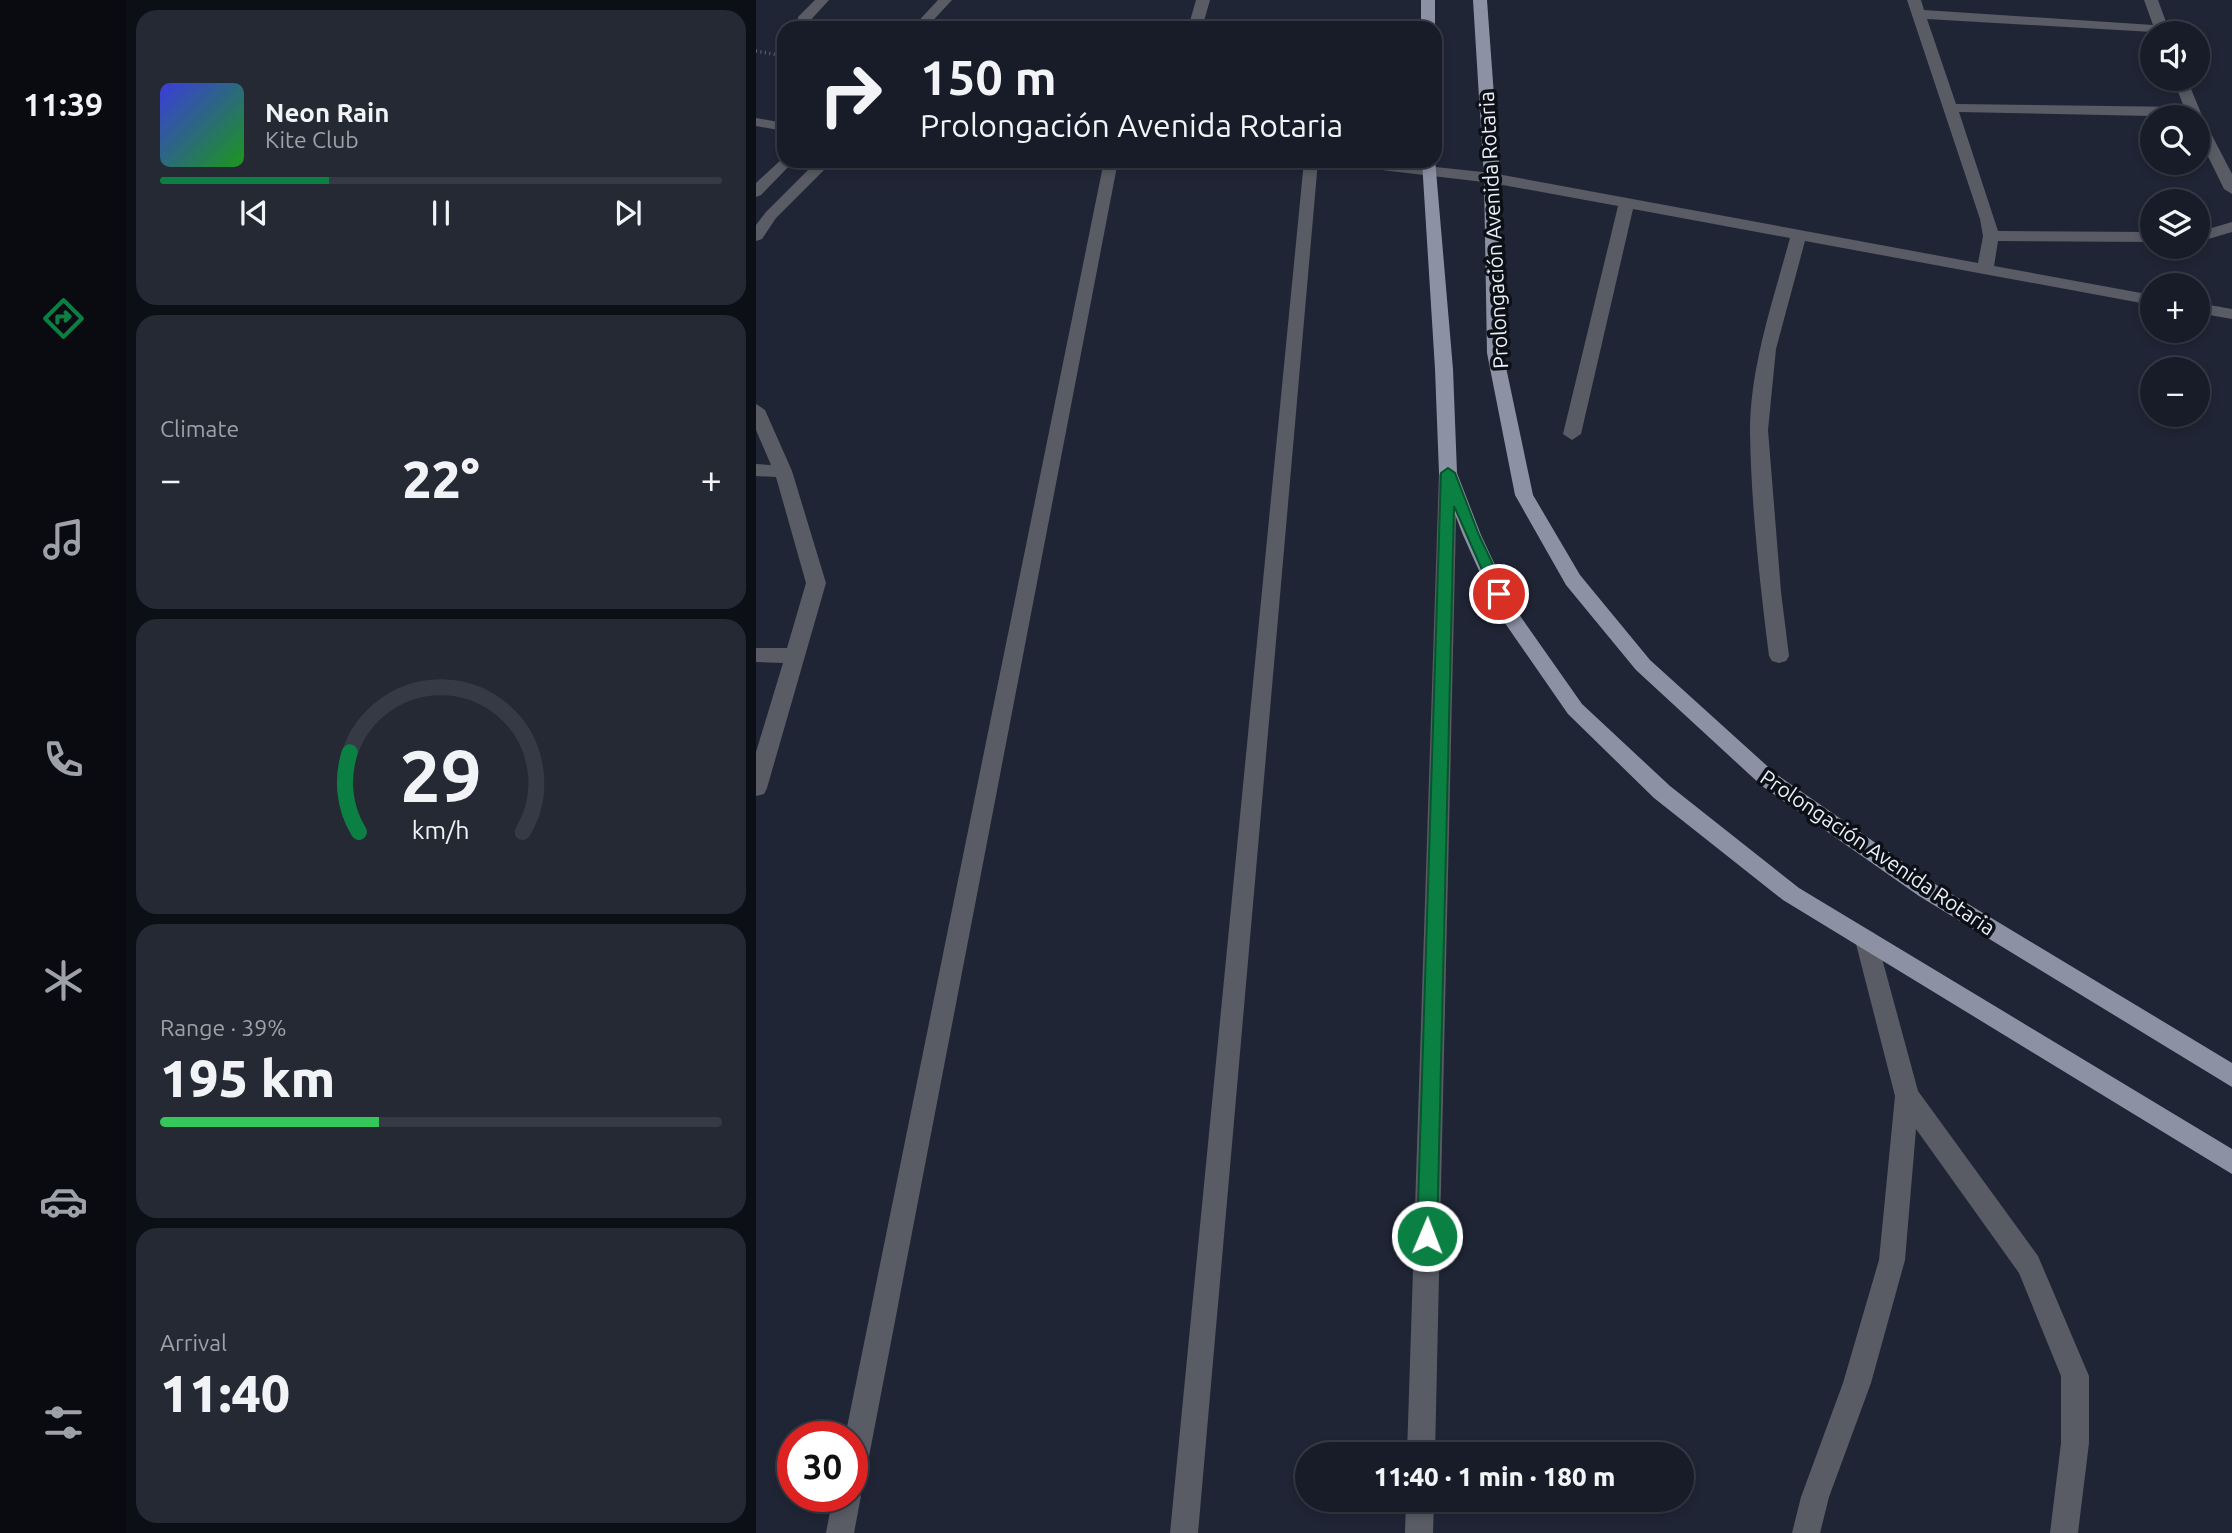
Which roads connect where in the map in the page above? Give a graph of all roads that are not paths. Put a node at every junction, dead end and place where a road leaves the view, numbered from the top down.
1 (822, 0) edge
2 (945, 0) edge
3 (1203, 0) edge
4 (1428, 0) edge
5 (1480, 0) edge
6 (2151, 0) edge
7 (1916, 7) edge
8 (803, 20) dead end
9 (926, 21) edge
10 (1197, 21) edge
11 (1428, 21) edge
12 (2159, 21) edge
13 (2140, 30) edge
14 (1950, 108) junction
15 (2140, 115) edge
16 (756, 122) edge
17 (777, 126) edge
18 (2210, 146) edge
19 (780, 168) edge
20 (818, 168) edge
21 (1110, 168) edge
22 (1310, 168) edge
23 (1429, 168) edge
24 (1435, 168) edge
25 (1492, 178) junction
26 (2232, 189) edge
27 (756, 192) edge
28 (1626, 205) junction
29 (2232, 226) edge
30 (2210, 233) edge
31 (756, 236) edge
32 (1797, 236) junction
33 (1991, 236) junction
34 (2140, 237) edge
35 (1985, 271) junction
36 (2140, 298) edge
37 (2210, 311) edge
38 (2232, 314) edge
39 (756, 410) edge
40 (1572, 434) dead end
41 (756, 470) edge
42 (783, 471) junction
43 (1448, 473) junction
44 (756, 656) edge
45 (794, 656) junction
46 (1779, 656) dead end
47 (756, 788) edge
48 (1866, 940) junction
49 (2232, 1076) edge
50 (1906, 1096) junction
51 (2232, 1162) edge
52 (862, 1421) edge
53 (1421, 1442) edge
54 (844, 1512) edge
55 (1420, 1512) edge
56 (840, 1533) edge
57 (1184, 1533) edge
58 (1419, 1533) edge
59 (1806, 1533) edge
60 (2063, 1533) edge

1 - 8 street
2 - 9 street
3 - 10 street
4 - 11 main road
5 - 25 main road, Prolongación Avenida Rotaria
6 - 12 street
7 - 13 street
7 - 14 street
14 - 15 street
14 - 33 street
16 - 17 street
18 - 26 street
19 - 27 street
20 - 31 street
21 - 52 street
22 - 57 street
23 - 43 main road
24 - 25 street
25 - 28 street
25 - 49 main road, Prolongación Avenida Rotaria
28 - 32 street
28 - 40 street
29 - 30 street
32 - 35 street
32 - 46 street
33 - 34 street
33 - 35 street
35 - 36 street
37 - 38 street
39 - 42 street
41 - 42 street
42 - 45 street
43 - 48 main road
43 - 53 street
44 - 45 street
45 - 47 street
48 - 50 street
48 - 51 main road
50 - 59 street
50 - 60 street
54 - 56 street
55 - 58 street

